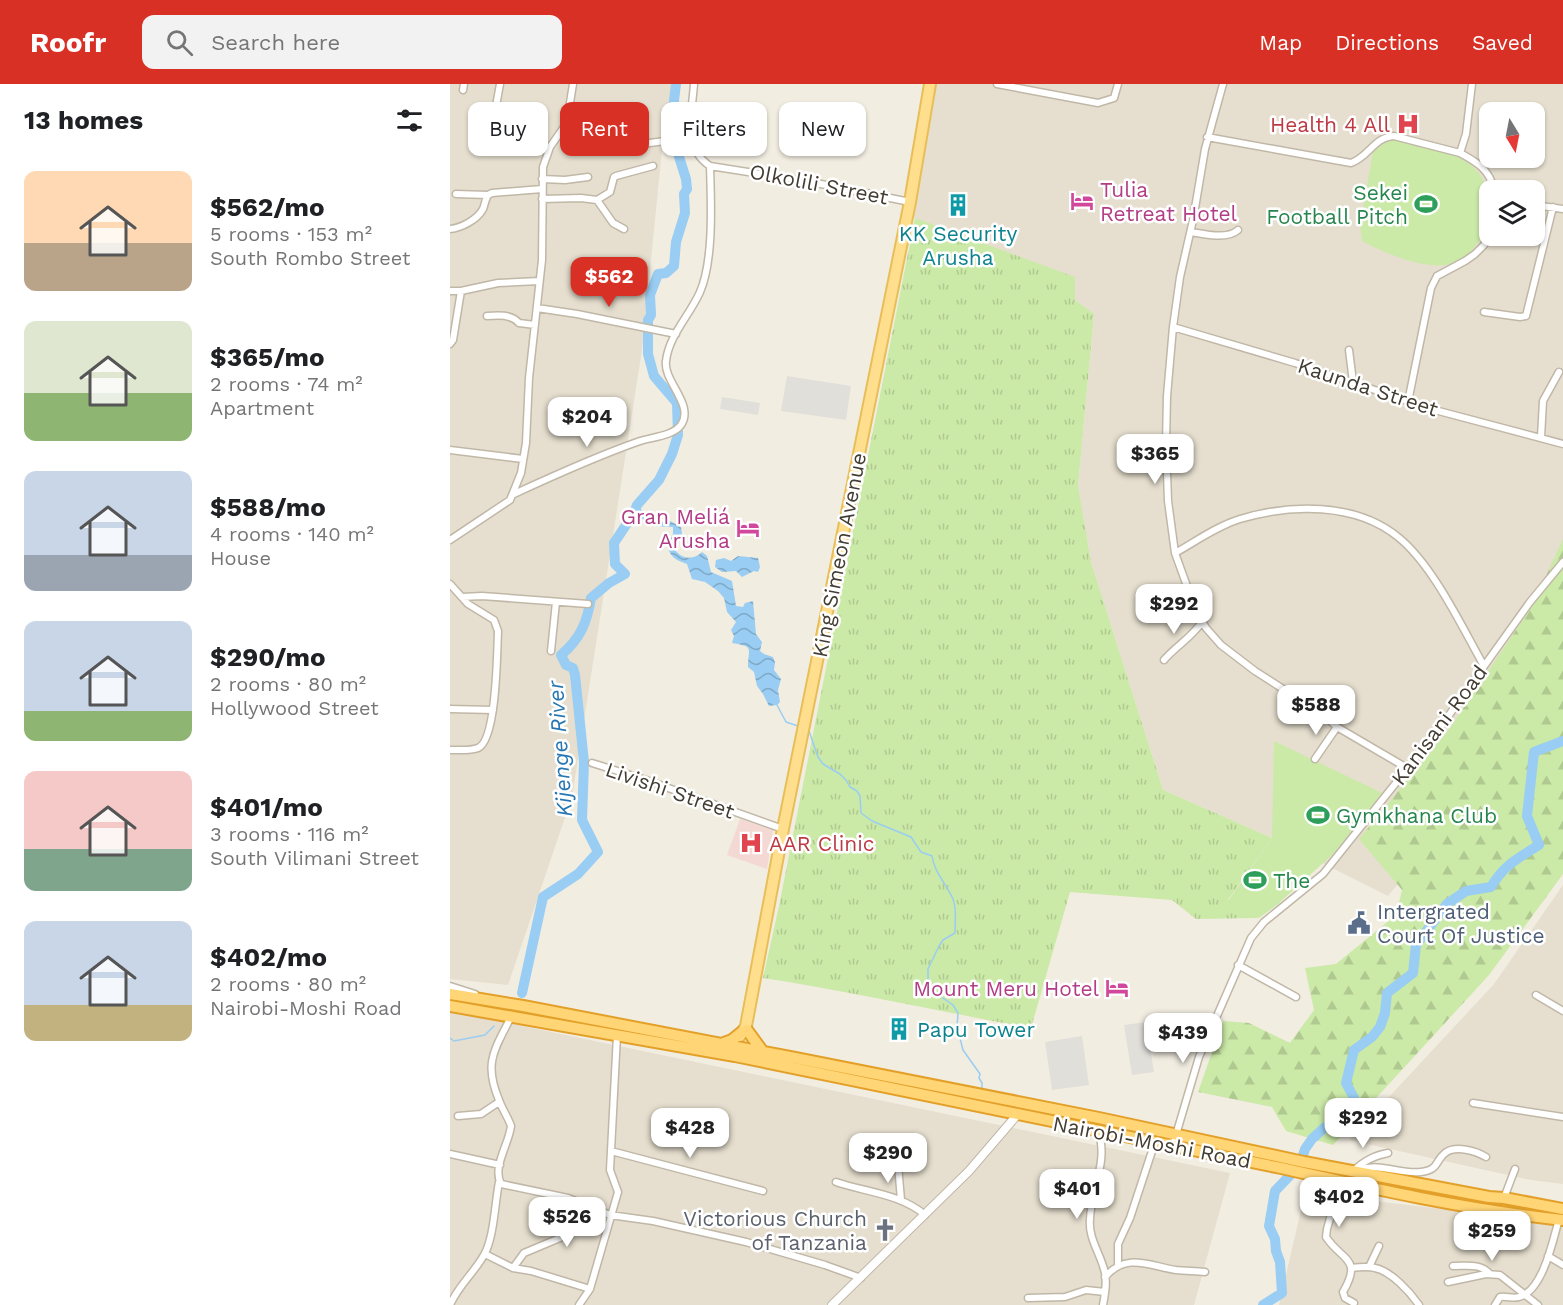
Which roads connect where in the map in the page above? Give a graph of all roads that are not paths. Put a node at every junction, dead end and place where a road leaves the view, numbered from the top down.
1 (500, 84) edge
2 (573, 84) edge
3 (694, 84) edge
4 (930, 84) edge
5 (997, 84) edge
6 (1118, 84) edge
7 (1223, 84) edge
8 (1472, 84) edge
9 (497, 102) edge
10 (692, 102) edge
11 (1207, 137) junction
12 (1460, 153) junction
13 (697, 156) edge
14 (653, 166) dead end
15 (710, 166) junction
16 (588, 177) dead end
17 (542, 179) junction
18 (1491, 180) edge
19 (542, 189) junction
20 (456, 194) dead end
21 (488, 195) junction
22 (542, 199) junction
23 (597, 200) junction
24 (910, 202) junction
25 (1545, 206) edge
26 (1552, 207) junction
27 (1563, 209) edge
28 (450, 229) edge
29 (624, 230) dead end
30 (1238, 231) dead end
31 (1191, 232) junction
32 (1483, 246) edge
33 (539, 281) junction
34 (450, 291) edge
35 (461, 291) junction
36 (537, 308) junction
37 (1484, 312) dead end
38 (487, 316) dead end
39 (535, 325) junction
40 (1173, 327) junction
41 (676, 334) junction
42 (450, 344) edge
43 (1349, 350) dead end
44 (1559, 372) dead end
45 (1353, 382) junction
46 (1408, 402) junction
47 (1541, 437) junction
48 (1563, 444) edge
49 (450, 450) edge
50 (523, 459) junction
51 (514, 494) junction
52 (450, 540) edge
53 (1175, 553) junction
54 (1563, 562) edge
55 (450, 584) edge
56 (462, 597) junction
57 (556, 602) junction
58 (588, 604) dead end
59 (1202, 622) junction
60 (551, 651) dead end
61 (1164, 660) dead end
62 (1484, 666) junction
63 (450, 709) edge
64 (493, 710) junction
65 (1337, 727) junction
66 (450, 750) edge
67 (1315, 759) dead end
68 (592, 763) dead end
69 (1407, 768) junction
70 (783, 829) junction
71 (1238, 965) junction
72 (450, 986) edge
73 (450, 994) edge
74 (1536, 995) dead end
75 (1296, 997) dead end
76 (488, 1000) junction
77 (450, 1006) edge
78 (1563, 1011) edge
79 (512, 1015) junction
80 (745, 1029) junction
81 (617, 1035) junction
82 (720, 1044) junction
83 (705, 1046) junction
84 (763, 1052) junction
85 (739, 1053) junction
86 (499, 1102) junction
87 (1473, 1103) dead end
88 (1017, 1115) junction
89 (458, 1116) dead end
90 (1563, 1117) edge
91 (1098, 1131) junction
92 (1174, 1140) junction
93 (1155, 1142) junction
94 (610, 1151) junction
95 (1388, 1153) dead end
96 (450, 1154) edge
97 (1486, 1157) dead end
98 (500, 1165) junction
99 (898, 1165) dead end
100 (1302, 1167) junction
101 (1515, 1169) dead end
102 (1355, 1172) junction
103 (499, 1182) junction
104 (836, 1182) dead end
105 (1340, 1182) junction
106 (763, 1191) dead end
107 (1504, 1198) junction
108 (901, 1200) junction
109 (590, 1207) junction
110 (610, 1215) junction
111 (925, 1215) junction
112 (1562, 1216) edge
113 (1379, 1246) dead end
114 (485, 1254) junction
115 (1548, 1256) junction
116 (1118, 1265) junction
117 (1563, 1265) edge
118 (1452, 1266) dead end
119 (1369, 1267) junction
120 (513, 1268) junction
121 (1351, 1268) junction
122 (1205, 1272) dead end
123 (1490, 1274) junction
124 (1105, 1277) junction
125 (861, 1278) junction
126 (1448, 1282) dead end
127 (590, 1289) junction
128 (453, 1292) edge
129 (1105, 1292) junction
130 (1525, 1294) junction
131 (1028, 1298) dead end
132 (1354, 1303) dead end
133 (450, 1305) edge
134 (579, 1305) edge
135 (832, 1305) edge
136 (1102, 1305) edge
137 (1419, 1305) edge
138 (1495, 1305) edge
139 (1538, 1305) edge

1 - 9 street
2 - 17 street
3 - 10 street
4 - 24 main road, King Simeon Avenue
5 - 6 street
7 - 11 street
8 - 12 street
11 - 12 street
11 - 31 street
12 - 18 street
13 - 15 street
14 - 23 street
15 - 24 street, Olkolili Street
15 - 41 street
16 - 17 street
17 - 19 street
19 - 21 street
19 - 22 street
20 - 21 street
21 - 28 street
22 - 23 street
22 - 33 street
23 - 29 street
24 - 70 main road, King Simeon Avenue
25 - 26 street
26 - 27 street
26 - 37 street
30 - 31 street
31 - 40 street
32 - 46 street
33 - 35 street
33 - 36 street
34 - 35 street
35 - 42 street
36 - 39 street
36 - 41 street
38 - 39 street
39 - 50 street
40 - 45 street, Kaunda Street
40 - 53 street
41 - 51 street
43 - 45 street
44 - 47 street
45 - 46 street, Kaunda Street
46 - 47 street, Kaunda Street
47 - 48 street, Kaunda Street
49 - 50 street
50 - 51 street
51 - 52 street
53 - 59 street
53 - 62 street
54 - 62 street, Kanisani Road
55 - 56 street
56 - 57 street
56 - 64 street
57 - 58 street
57 - 60 street
59 - 61 street
59 - 65 street
62 - 69 street, Kanisani Road
63 - 64 street
64 - 66 street
65 - 67 street
65 - 69 street
68 - 70 street, Livishi Street
69 - 71 street, Kanisani Road
70 - 80 main road, King Simeon Avenue
71 - 75 street
71 - 92 street, Kanisani Road
72 - 76 street
73 - 76 highway
74 - 78 street
76 - 83 highway
77 - 79 highway
79 - 81 highway
79 - 86 street
80 - 82 highway
80 - 84 highway
80 - 85 main road, King Simeon Avenue
81 - 83 highway
81 - 94 street
82 - 83 highway
82 - 85 highway
83 - 85 highway
84 - 85 highway, Nairobi-Moshi Road
84 - 92 highway, Nairobi-Moshi Road
85 - 88 highway, Nairobi-Moshi Road
86 - 89 street
86 - 98 street
87 - 90 street
88 - 91 highway, Nairobi-Moshi Road
88 - 111 street
91 - 93 highway, Nairobi-Moshi Road
91 - 124 street
92 - 93 highway, Nairobi-Moshi Road
92 - 100 highway, Nairobi-Moshi Road
93 - 116 street
94 - 106 street
94 - 110 street
95 - 102 street
96 - 98 street
97 - 102 street
98 - 103 street
99 - 108 street
100 - 102 highway, Nairobi-Moshi Road
100 - 105 highway, Nairobi-Moshi Road
101 - 107 street
102 - 107 highway, Nairobi-Moshi Road
103 - 109 street
103 - 114 street
104 - 108 street
105 - 112 highway, Nairobi-Moshi Road
105 - 121 street
107 - 112 highway, Nairobi-Moshi Road
108 - 111 street
109 - 110 street
109 - 120 street
110 - 125 street
110 - 127 street
111 - 125 street
112 - 115 street
113 - 119 street
114 - 120 street
114 - 128 street
115 - 117 street
115 - 130 street
116 - 122 street
116 - 124 street
118 - 123 street
119 - 121 street
119 - 137 street
120 - 127 street
121 - 132 street
123 - 126 street
123 - 130 street
124 - 129 street
125 - 135 street
127 - 134 street
128 - 133 street
129 - 131 street
129 - 136 street
130 - 138 street
130 - 139 street

